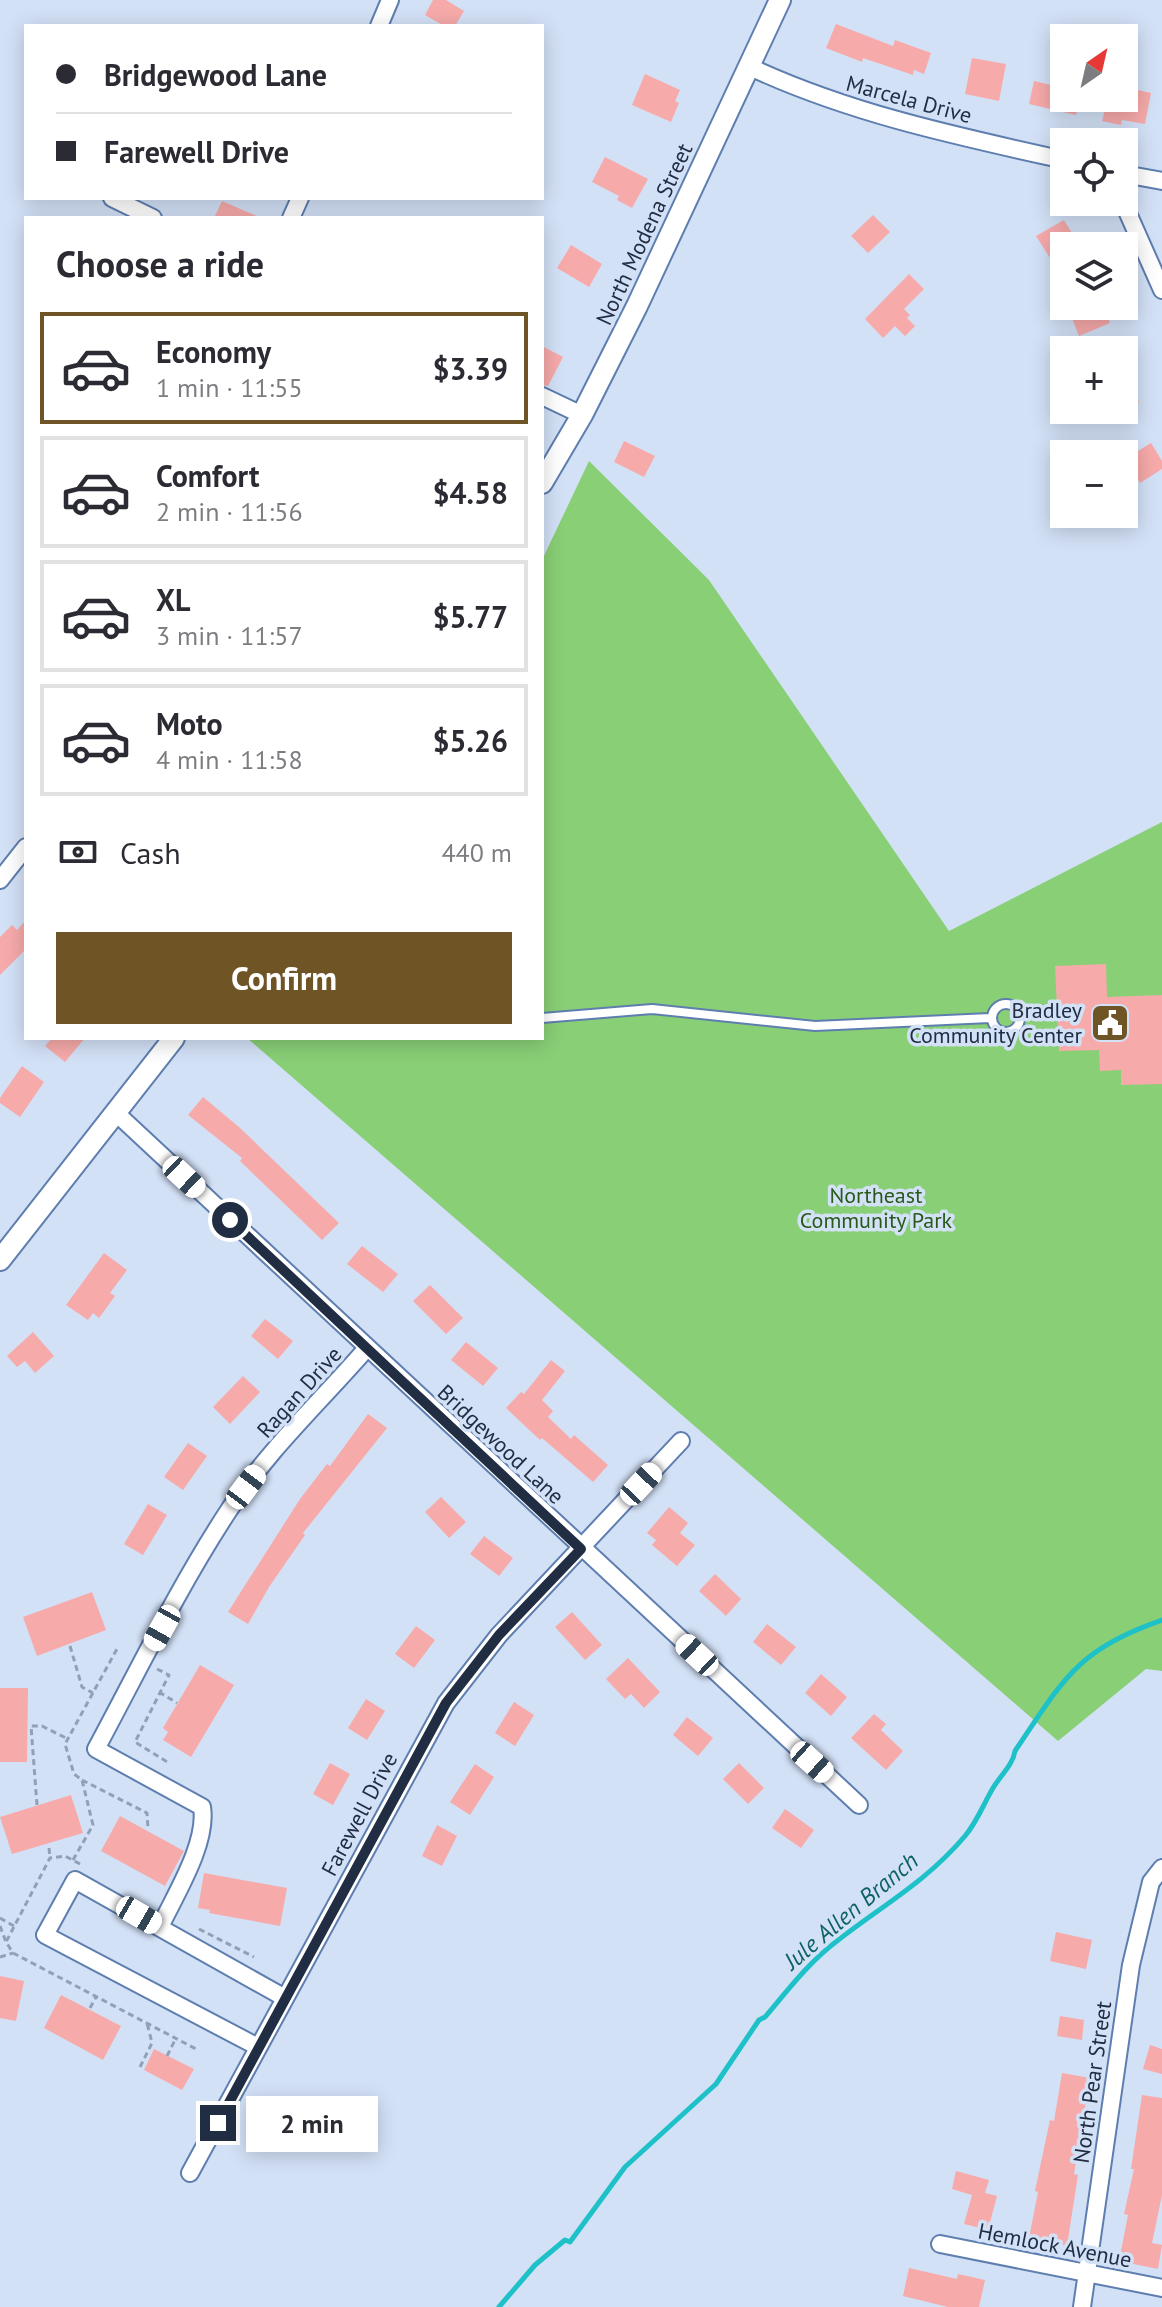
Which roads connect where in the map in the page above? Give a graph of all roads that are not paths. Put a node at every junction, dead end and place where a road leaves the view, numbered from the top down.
1 (390, 0) edge
2 (780, 0) edge
3 (383, 24) edge
4 (748, 66) junction
5 (1050, 157) edge
6 (1138, 177) edge
7 (1162, 181) edge
8 (116, 200) edge
9 (149, 216) edge
10 (1129, 216) edge
11 (1162, 290) edge
12 (544, 397) edge
13 (582, 415) junction
14 (544, 480) edge
15 (24, 850) edge
16 (0, 880) edge
17 (544, 1018) edge
18 (990, 1018) dead end
19 (172, 1040) edge
20 (115, 1112) junction
21 (1, 1257) edge
22 (367, 1348) junction
23 (681, 1441) dead end
24 (581, 1549) junction
25 (859, 1805) dead end
26 (1162, 1868) edge
27 (160, 1927) junction
28 (285, 1998) junction
29 (258, 2047) junction
30 (190, 2173) dead end
31 (940, 2244) dead end
32 (1087, 2273) junction
33 (1162, 2288) edge
34 (1082, 2307) edge

1 - 3 street
2 - 4 street, North Modena Street
4 - 5 street, Marcela Drive
4 - 13 street, North Modena Street
6 - 7 street
8 - 9 street
10 - 11 street
12 - 13 street
13 - 14 street, North Modena Street
15 - 16 street
17 - 18 lane
19 - 20 street
20 - 21 street
20 - 22 street, Bridgewood Lane
22 - 24 street, Bridgewood Lane
22 - 27 street, Ragan Drive
23 - 24 street, Farewell Drive
24 - 25 street, Bridgewood Lane
24 - 28 street, Farewell Drive
26 - 32 street, North Pear Street
27 - 28 street
27 - 29 street
28 - 29 street, Farewell Drive
29 - 30 street, Farewell Drive
31 - 32 street, Hemlock Avenue
32 - 33 street, Hemlock Avenue
32 - 34 street, North Pear Street

